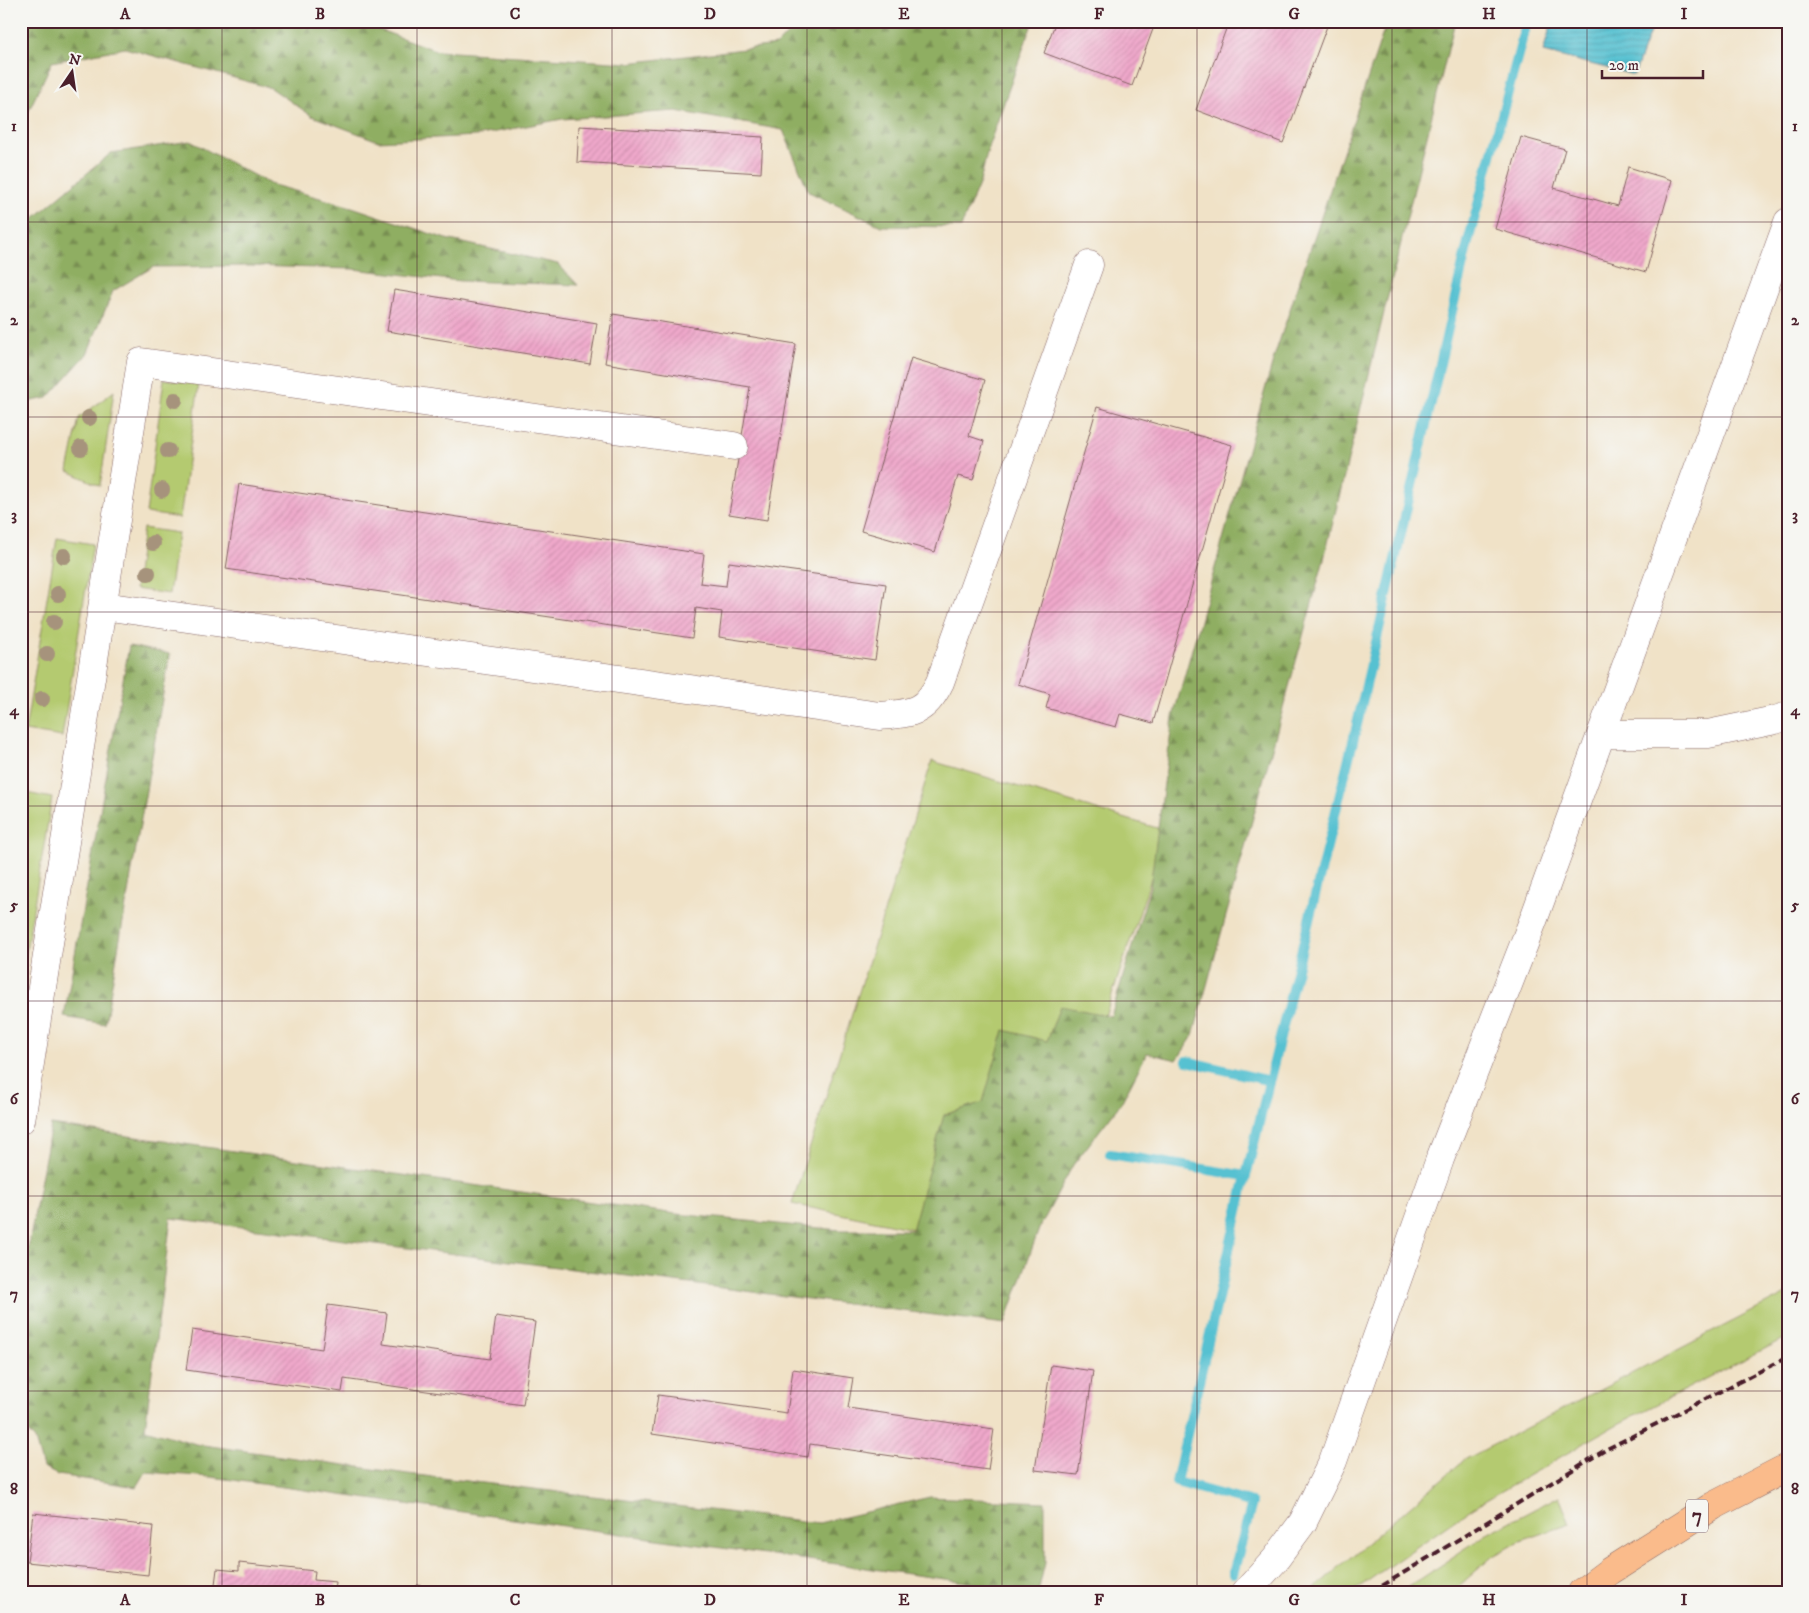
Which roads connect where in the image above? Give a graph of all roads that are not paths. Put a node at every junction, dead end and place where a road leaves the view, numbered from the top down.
1 (1788, 222) edge
2 (1090, 265) dead end
3 (734, 446) dead end
4 (103, 606) junction
5 (1788, 716) edge
6 (1602, 734) junction
7 (21, 1120) edge
8 (1788, 1467) edge
9 (1246, 1592) edge
10 (1582, 1592) edge

1 - 6 street
2 - 4 street
3 - 4 street
4 - 7 street
5 - 6 street
6 - 9 street
8 - 10 highway, 7

